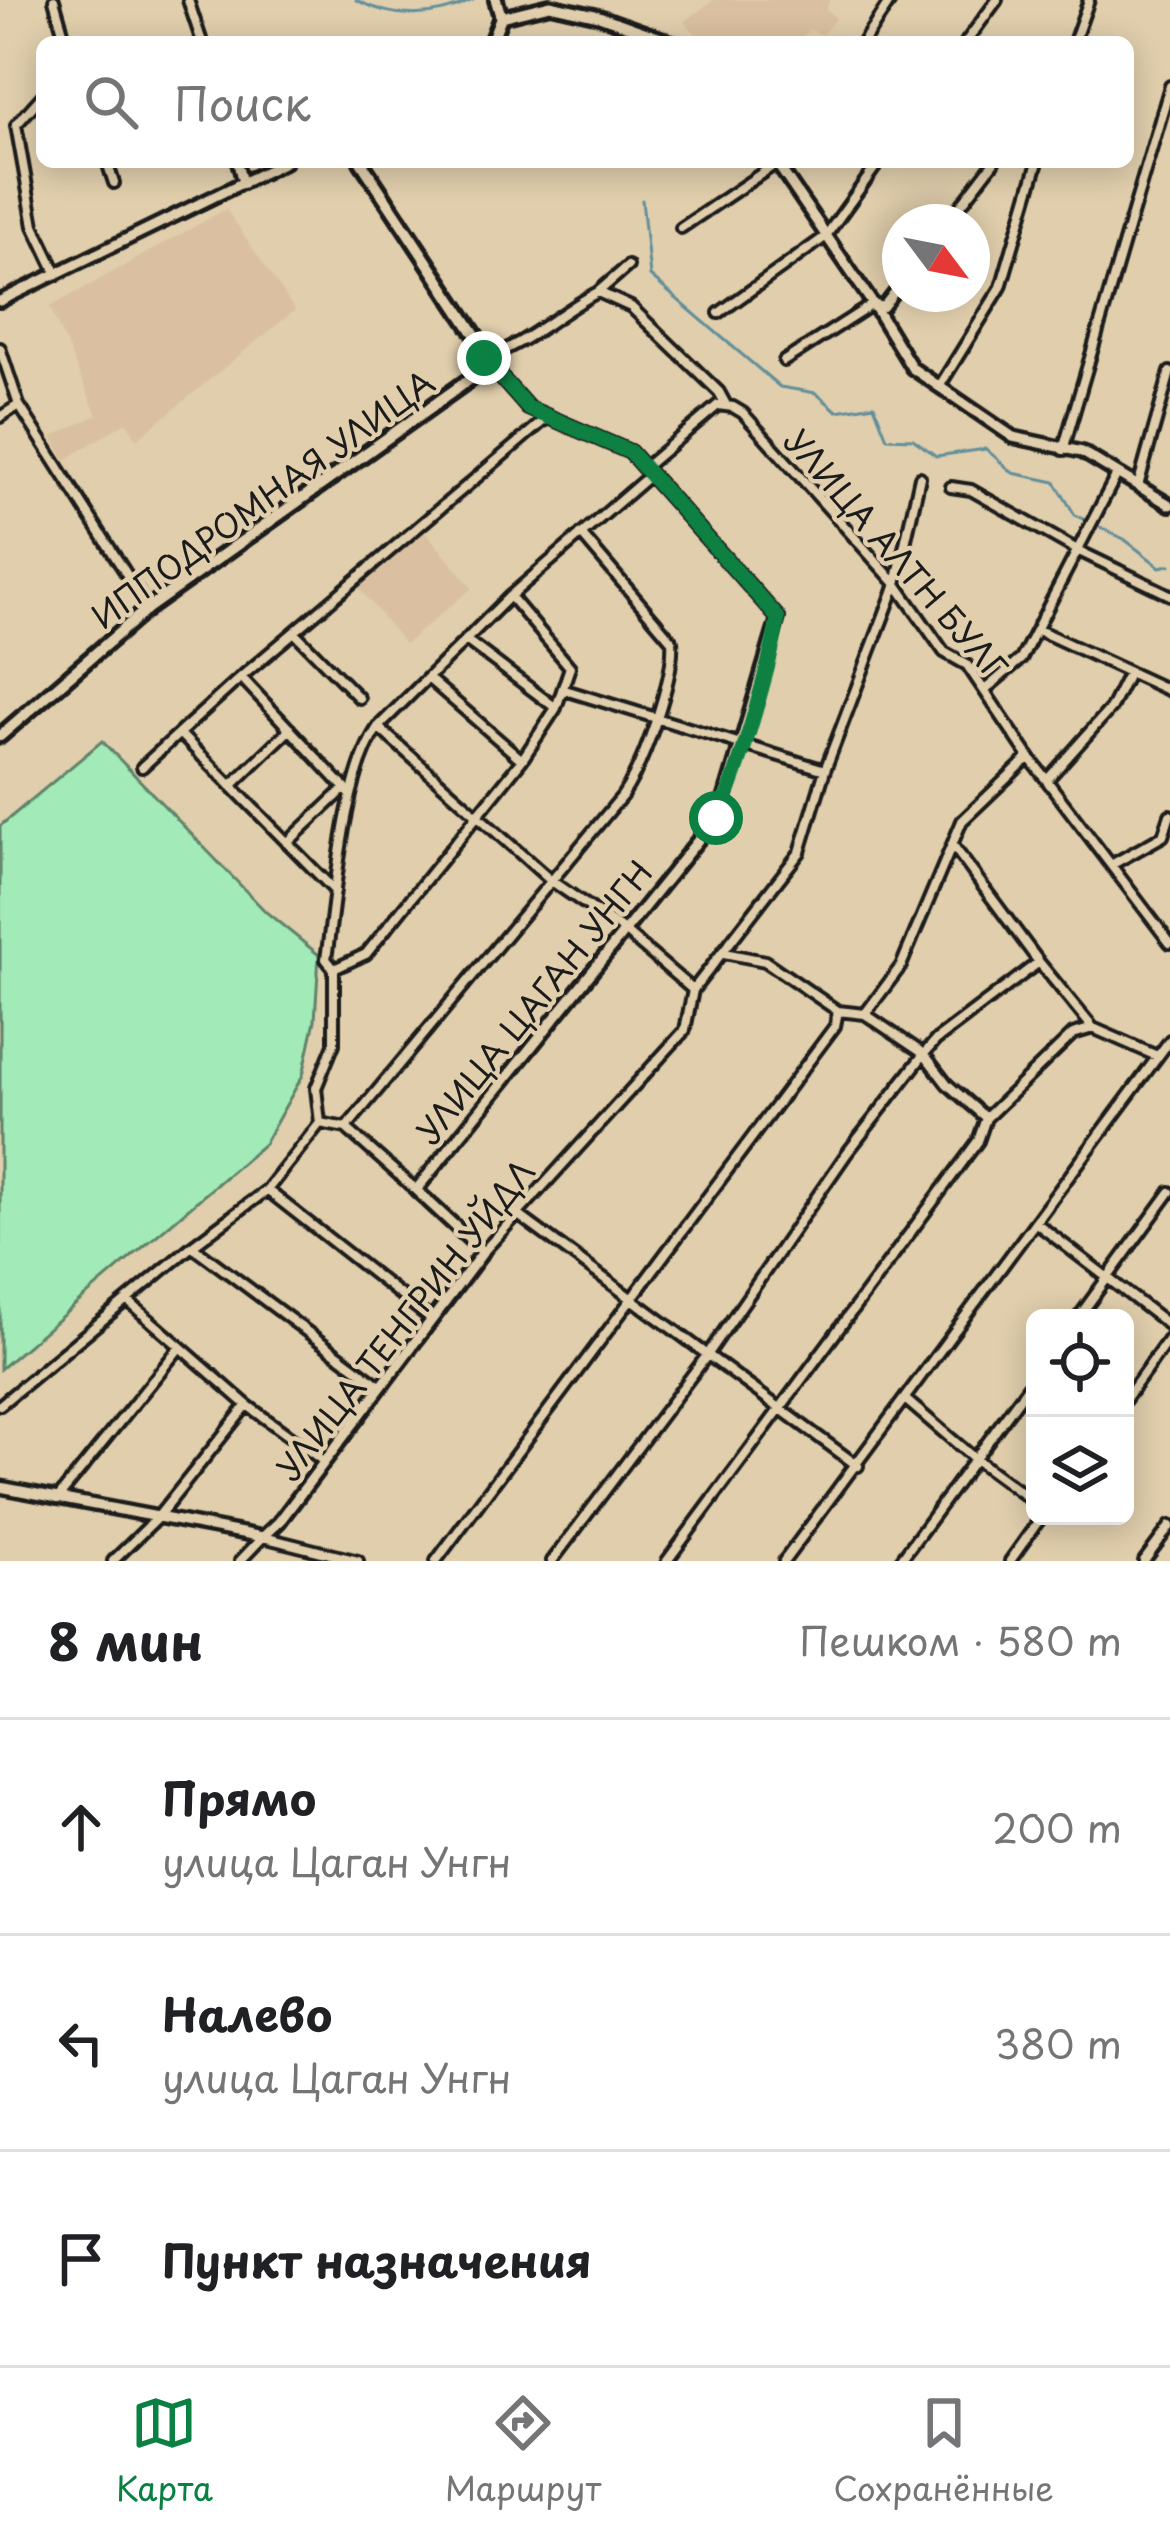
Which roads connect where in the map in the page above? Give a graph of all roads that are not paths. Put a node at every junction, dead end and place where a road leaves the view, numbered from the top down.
1 (54, 0) edge
2 (188, 0) edge
3 (496, 0) edge
4 (891, 0) edge
5 (997, 0) edge
6 (1089, 0) edge
7 (554, 3) edge
8 (501, 17) junction
9 (64, 36) edge
10 (200, 36) edge
11 (493, 36) edge
12 (655, 36) edge
13 (867, 36) edge
14 (970, 36) edge
15 (1076, 36) edge
16 (1170, 86) edge
17 (36, 103) edge
18 (109, 168) edge
19 (239, 168) edge
20 (274, 168) edge
21 (365, 168) edge
22 (768, 168) edge
23 (781, 168) edge
24 (876, 168) edge
25 (989, 168) edge
26 (1036, 168) edge
27 (114, 183) dead end
28 (244, 184) junction
29 (962, 204) edge
30 (682, 228) dead end
31 (825, 237) junction
32 (628, 266) dead end
33 (57, 274) junction
34 (598, 292) junction
35 (0, 301) edge
36 (873, 304) junction
37 (882, 307) edge
38 (719, 313) dead end
39 (0, 348) edge
40 (484, 358) junction
41 (784, 361) dead end
42 (1170, 372) edge
43 (939, 388) junction
44 (19, 404) junction
45 (725, 404) junction
46 (0, 417) edge
47 (548, 417) junction
48 (1063, 450) junction
49 (647, 471) junction
50 (1117, 474) junction
51 (920, 477) dead end
52 (1138, 486) junction
53 (951, 487) dead end
54 (1170, 505) edge
55 (580, 534) junction
56 (1079, 551) junction
57 (896, 584) junction
58 (511, 596) junction
59 (1170, 596) edge
60 (148, 608) junction
61 (1038, 630) junction
62 (295, 632) junction
63 (466, 640) junction
64 (1129, 672) junction
65 (241, 677) junction
66 (429, 679) junction
67 (986, 689) junction
68 (565, 690) junction
69 (1170, 692) edge
70 (358, 698) dead end
71 (556, 708) junction
72 (655, 716) junction
73 (379, 728) junction
74 (290, 729) junction
75 (180, 734) junction
76 (0, 736) edge
77 (743, 745) junction
78 (1028, 758) junction
79 (522, 760) junction
80 (142, 767) dead end
81 (825, 770) junction
82 (1048, 779) junction
83 (231, 786) junction
84 (348, 792) junction
85 (1170, 815) edge
86 (477, 816) junction
87 (287, 843) junction
88 (953, 846) junction
89 (1111, 866) junction
90 (550, 880) junction
91 (336, 892) junction
92 (623, 930) junction
93 (1170, 943) edge
94 (724, 952) junction
95 (1039, 962) junction
96 (334, 969) junction
97 (693, 989) junction
98 (838, 1011) junction
99 (865, 1014) junction
100 (1094, 1028) junction
101 (1170, 1040) edge
102 (924, 1054) junction
103 (1157, 1056) junction
104 (986, 1118) junction
105 (320, 1123) junction
106 (346, 1128) junction
107 (267, 1190) junction
108 (416, 1190) junction
109 (1170, 1192) edge
110 (516, 1214) junction
111 (1035, 1222) junction
112 (192, 1246) junction
113 (482, 1252) junction
114 (1107, 1278) junction
115 (630, 1299) junction
116 (128, 1301) junction
117 (1085, 1309) edge
118 (431, 1319) junction
119 (1170, 1326) edge
120 (1170, 1337) edge
121 (180, 1347) junction
122 (708, 1354) junction
123 (380, 1386) junction
124 (1134, 1387) edge
125 (1026, 1389) edge
126 (906, 1400) junction
127 (247, 1405) junction
128 (0, 1406) edge
129 (780, 1408) junction
130 (975, 1459) junction
131 (322, 1460) junction
132 (858, 1466) junction
133 (0, 1487) edge
134 (1026, 1496) edge
135 (57, 1500) junction
136 (157, 1518) junction
137 (1036, 1525) edge
138 (1170, 1526) edge
139 (263, 1537) junction
140 (113, 1561) edge
141 (240, 1561) edge
142 (358, 1561) edge
143 (436, 1561) edge
144 (552, 1561) edge
145 (667, 1561) edge
146 (784, 1561) edge
147 (900, 1561) edge
148 (1010, 1561) edge
149 (1144, 1561) edge

1 - 9 street
2 - 10 street
3 - 8 main road
4 - 13 street
5 - 14 street
6 - 15 street
7 - 8 street
7 - 12 street
8 - 11 main road
16 - 48 street
17 - 33 street
18 - 27 street
19 - 28 street
20 - 28 street
21 - 40 main road
22 - 30 street
23 - 31 street
24 - 31 street
25 - 29 street
26 - 43 street
28 - 33 street
31 - 36 street
31 - 38 street
32 - 34 street
33 - 35 street
34 - 40 street
34 - 45 street, УЛИЦА АЛТН БУЛГ
36 - 37 street
36 - 41 street
36 - 43 street
39 - 44 street
40 - 47 street, УЛИЦА ЦАГАН УНГН
40 - 60 main road, ИППОДРОМНАЯ УЛИЦА
42 - 52 street
43 - 48 street
44 - 46 street
44 - 60 street
45 - 49 street
45 - 57 street, УЛИЦА АЛТН БУЛГ
47 - 49 street, УЛИЦА ЦАГАН УНГН
47 - 62 street
48 - 50 street
49 - 55 street
49 - 77 street, УЛИЦА ЦАГАН УНГН
50 - 52 street
50 - 56 street
51 - 57 street, УЛИЦА ТЕНГРИН УЙДЛ
52 - 54 street
53 - 56 street
55 - 58 street
55 - 72 street
56 - 59 street
56 - 61 street
57 - 67 street, УЛИЦА АЛТН БУЛГ
57 - 81 street, УЛИЦА ТЕНГРИН УЙДЛ
58 - 63 street
58 - 68 street
60 - 76 main road, ИППОДРОМНАЯ УЛИЦА
61 - 64 street
61 - 67 street
62 - 65 street
62 - 70 street
63 - 66 street
63 - 71 street
64 - 69 street
64 - 82 street
65 - 74 street
65 - 75 street
66 - 73 street
66 - 79 street
67 - 78 street, УЛИЦА АЛТН БУЛГ
68 - 71 street
68 - 72 street
71 - 79 street
72 - 77 street
72 - 90 street
73 - 84 street
73 - 86 street
74 - 83 street
74 - 84 street
75 - 80 street
75 - 83 street
77 - 81 street
77 - 92 street, УЛИЦА ЦАГАН УНГН
78 - 82 street, УЛИЦА АЛТН БУЛГ
78 - 88 street
79 - 86 street
81 - 94 street, УЛИЦА ТЕНГРИН УЙДЛ
82 - 89 street, УЛИЦА АЛТН БУЛГ
83 - 87 street
84 - 87 street
84 - 91 street
85 - 89 street
86 - 90 street
86 - 96 street
87 - 91 street
88 - 95 street
88 - 99 street
89 - 93 street, УЛИЦА АЛТН БУЛГ
90 - 92 street
90 - 106 street
91 - 96 street
92 - 97 street
92 - 108 street, УЛИЦА ЦАГАН УНГН
94 - 97 street, УЛИЦА ТЕНГРИН УЙДЛ
94 - 98 street
95 - 100 street
95 - 102 street
96 - 105 street
97 - 110 street, УЛИЦА ТЕНГРИН УЙДЛ
98 - 99 street
98 - 115 street
99 - 102 street
100 - 103 street
100 - 104 street
101 - 103 street
102 - 104 street
102 - 122 street
103 - 111 street
104 - 129 street
105 - 106 street
105 - 107 street
106 - 108 street
107 - 112 street
107 - 118 street
108 - 113 street
109 - 114 street
110 - 113 street, УЛИЦА ТЕНГРИН УЙДЛ
110 - 115 street
111 - 114 street
111 - 126 street
112 - 116 street
112 - 123 street
113 - 118 street, УЛИЦА ТЕНГРИН УЙДЛ
114 - 117 street
114 - 119 street
115 - 122 street
115 - 143 street
116 - 121 street
116 - 128 street
118 - 123 street, УЛИЦА ТЕНГРИН УЙДЛ
120 - 124 street
121 - 127 street
121 - 135 street
122 - 129 street
122 - 144 street
123 - 131 street, УЛИЦА ТЕНГРИН УЙДЛ
125 - 130 street
126 - 130 street
126 - 132 street
127 - 131 street
127 - 136 street
129 - 132 street
129 - 145 street
130 - 134 street
130 - 147 street
131 - 139 street, УЛИЦА ТЕНГРИН УЙДЛ
132 - 146 street
133 - 135 street
135 - 136 street
136 - 139 street
136 - 140 street
137 - 148 street
138 - 149 street
139 - 141 street, УЛИЦА ТЕНГРИН УЙДЛ
139 - 142 street

